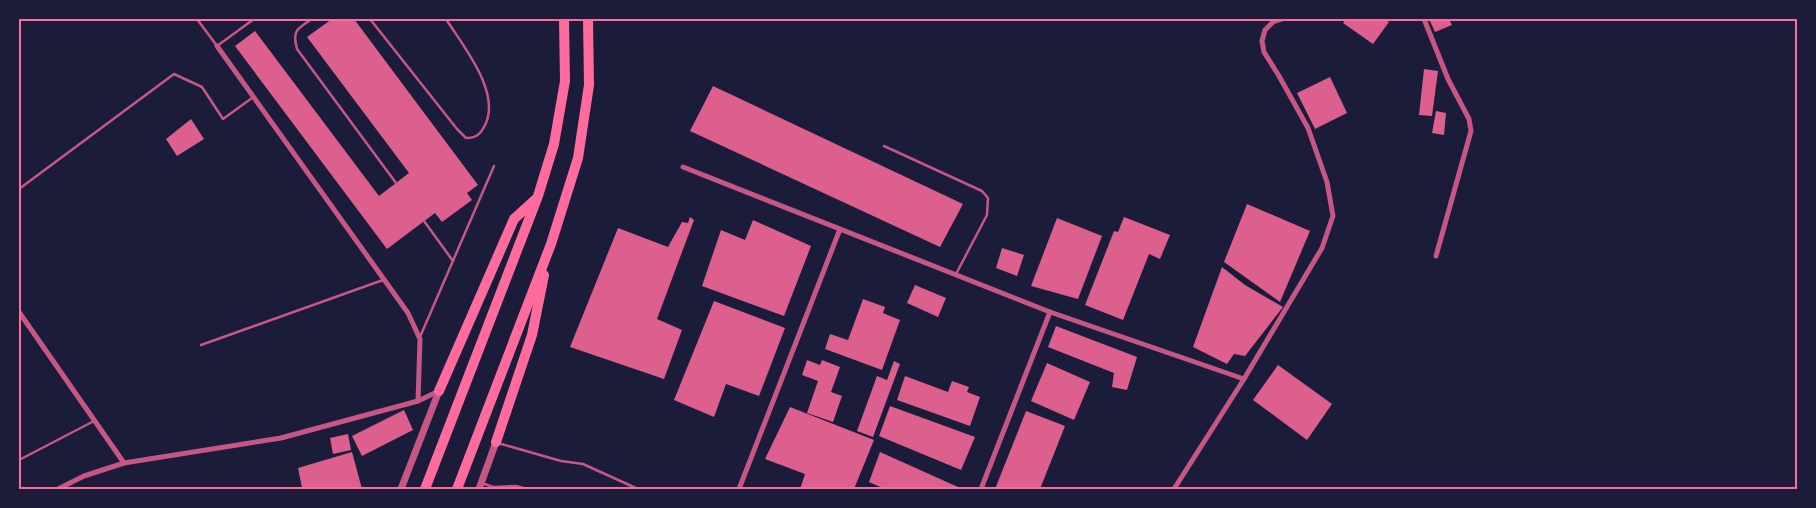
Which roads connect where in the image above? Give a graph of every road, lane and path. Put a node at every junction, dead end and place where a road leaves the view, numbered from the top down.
1 (197, 19) edge
2 (254, 19) edge
3 (312, 19) edge
4 (370, 19) edge
5 (446, 19) edge
6 (564, 19) edge
7 (588, 19) edge
8 (1282, 19) edge
9 (1424, 19) edge
10 (217, 46) junction
11 (253, 97) junction
12 (884, 146) dead end
13 (494, 166) dead end
14 (683, 167) dead end
15 (396, 183) dead end
16 (19, 189) edge
17 (538, 196) junction
18 (424, 221) dead end
19 (840, 229) junction
20 (550, 244) junction
21 (1436, 256) dead end
22 (453, 261) junction
23 (956, 275) junction
24 (384, 280) junction
25 (19, 312) edge
26 (1050, 312) junction
27 (420, 339) junction
28 (200, 345) dead end
29 (1244, 379) junction
30 (439, 390) junction
31 (418, 401) junction
32 (95, 421) junction
33 (496, 442) junction
34 (19, 460) edge
35 (124, 463) junction
36 (480, 486) edge
37 (58, 489) edge
38 (402, 489) edge
39 (425, 489) edge
40 (457, 489) edge
41 (527, 489) edge
42 (638, 489) edge
43 (739, 489) edge
44 (981, 489) edge
45 (1174, 489) edge

1 - 10 lane
2 - 10 lane
3 - 15 lane
4 - 5 lane
6 - 17 highway
7 - 20 highway
8 - 29 street
9 - 21 street
10 - 11 street
11 - 16 lane
11 - 24 street
12 - 23 lane
13 - 22 lane
14 - 19 street
17 - 30 highway
17 - 39 highway
18 - 22 lane
19 - 23 street
19 - 43 street
20 - 33 highway
20 - 40 highway
22 - 27 lane
23 - 26 street
24 - 27 street
24 - 28 lane
25 - 32 street
26 - 29 street
26 - 44 street
27 - 31 street
29 - 45 street
30 - 31 street
30 - 38 street
31 - 35 street
32 - 34 lane
32 - 35 street
33 - 36 street
33 - 42 lane
35 - 37 street
36 - 41 lane

